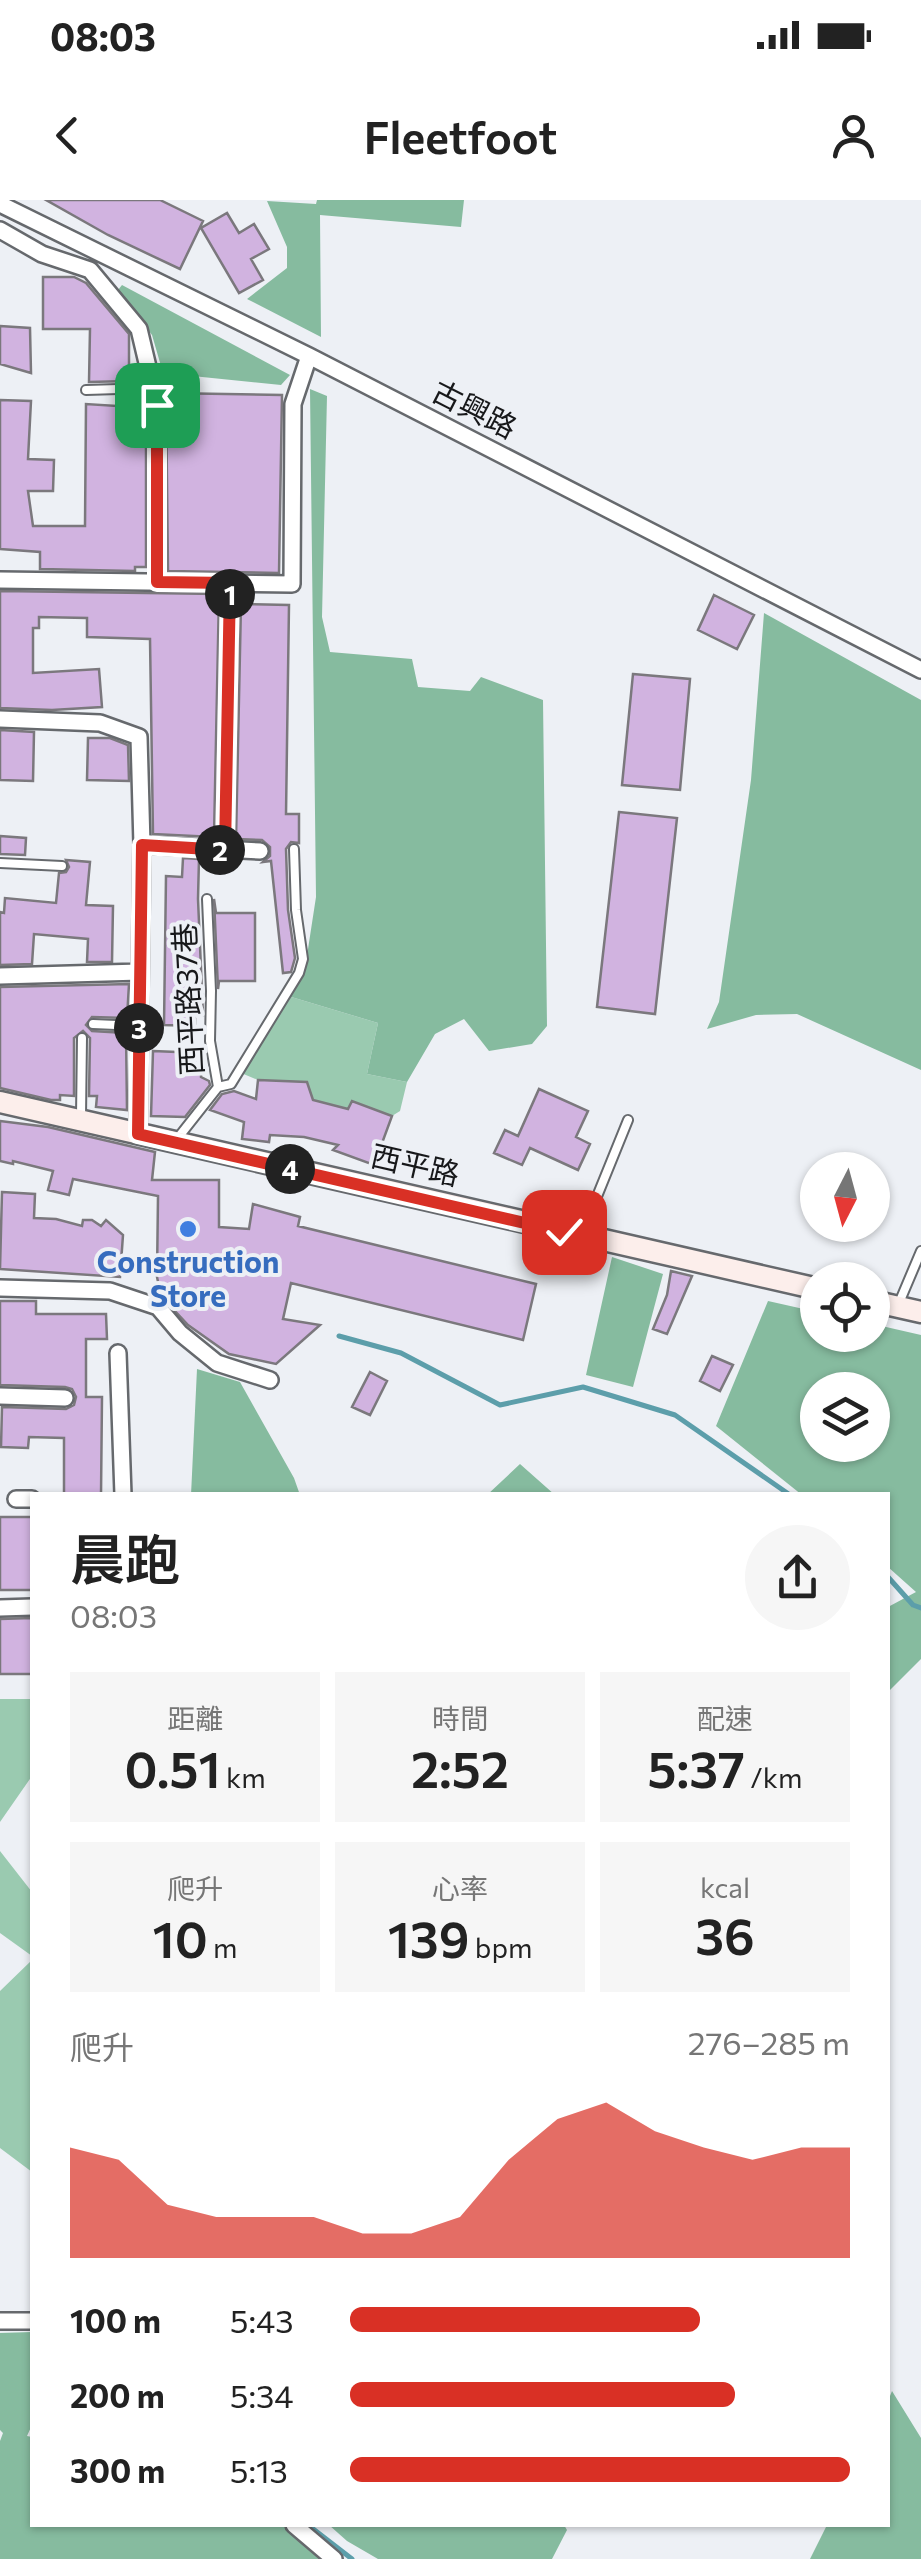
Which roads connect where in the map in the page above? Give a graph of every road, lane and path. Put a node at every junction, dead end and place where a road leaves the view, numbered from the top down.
1 (0, 204) edge
2 (0, 230) edge
3 (309, 356) junction
4 (152, 388) junction
5 (86, 390) dead end
6 (0, 580) edge
7 (157, 582) junction
8 (230, 583) junction
9 (921, 670) edge
10 (0, 719) edge
11 (142, 845) junction
12 (294, 849) dead end
13 (225, 850) junction
14 (260, 851) dead end
15 (0, 863) edge
16 (62, 866) dead end
17 (207, 899) dead end
18 (140, 972) junction
19 (0, 976) edge
20 (93, 1024) dead end
21 (140, 1026) junction
22 (82, 1038) dead end
23 (218, 1086) junction
24 (0, 1102) edge
25 (628, 1120) dead end
26 (81, 1121) junction
27 (138, 1134) junction
28 (174, 1143) junction
29 (581, 1236) junction
30 (921, 1251) edge
31 (800, 1285) edge
32 (0, 1288) edge
33 (890, 1305) edge
34 (898, 1307) junction
35 (921, 1312) edge
36 (118, 1353) dead end
37 (270, 1380) dead end
38 (0, 1396) edge
39 (66, 1398) dead end
40 (123, 1492) edge
41 (30, 1607) edge
42 (0, 1608) edge
43 (0, 2321) edge
44 (30, 2321) edge
45 (296, 2527) edge
46 (334, 2559) edge

1 - 3 street, 古興路
2 - 4 street
3 - 8 street
3 - 9 street, 古興路
4 - 5 lane
4 - 7 street
6 - 7 street
7 - 8 street
8 - 13 street
10 - 11 street
11 - 13 street
11 - 18 street
12 - 23 lane
13 - 14 street
15 - 16 lane
17 - 23 lane, 西平路37巷
18 - 19 street
18 - 21 street
20 - 21 lane
21 - 27 street
22 - 26 lane
23 - 28 lane, 西平路37巷
24 - 26 main road, 西平路
25 - 29 lane
26 - 27 main road, 西平路
27 - 28 main road, 西平路
28 - 29 main road, 西平路
29 - 31 main road, 西平路
30 - 34 lane
32 - 37 street
33 - 34 main road
34 - 35 main road
36 - 40 street
38 - 39 street
41 - 42 street
43 - 44 street
45 - 46 street

